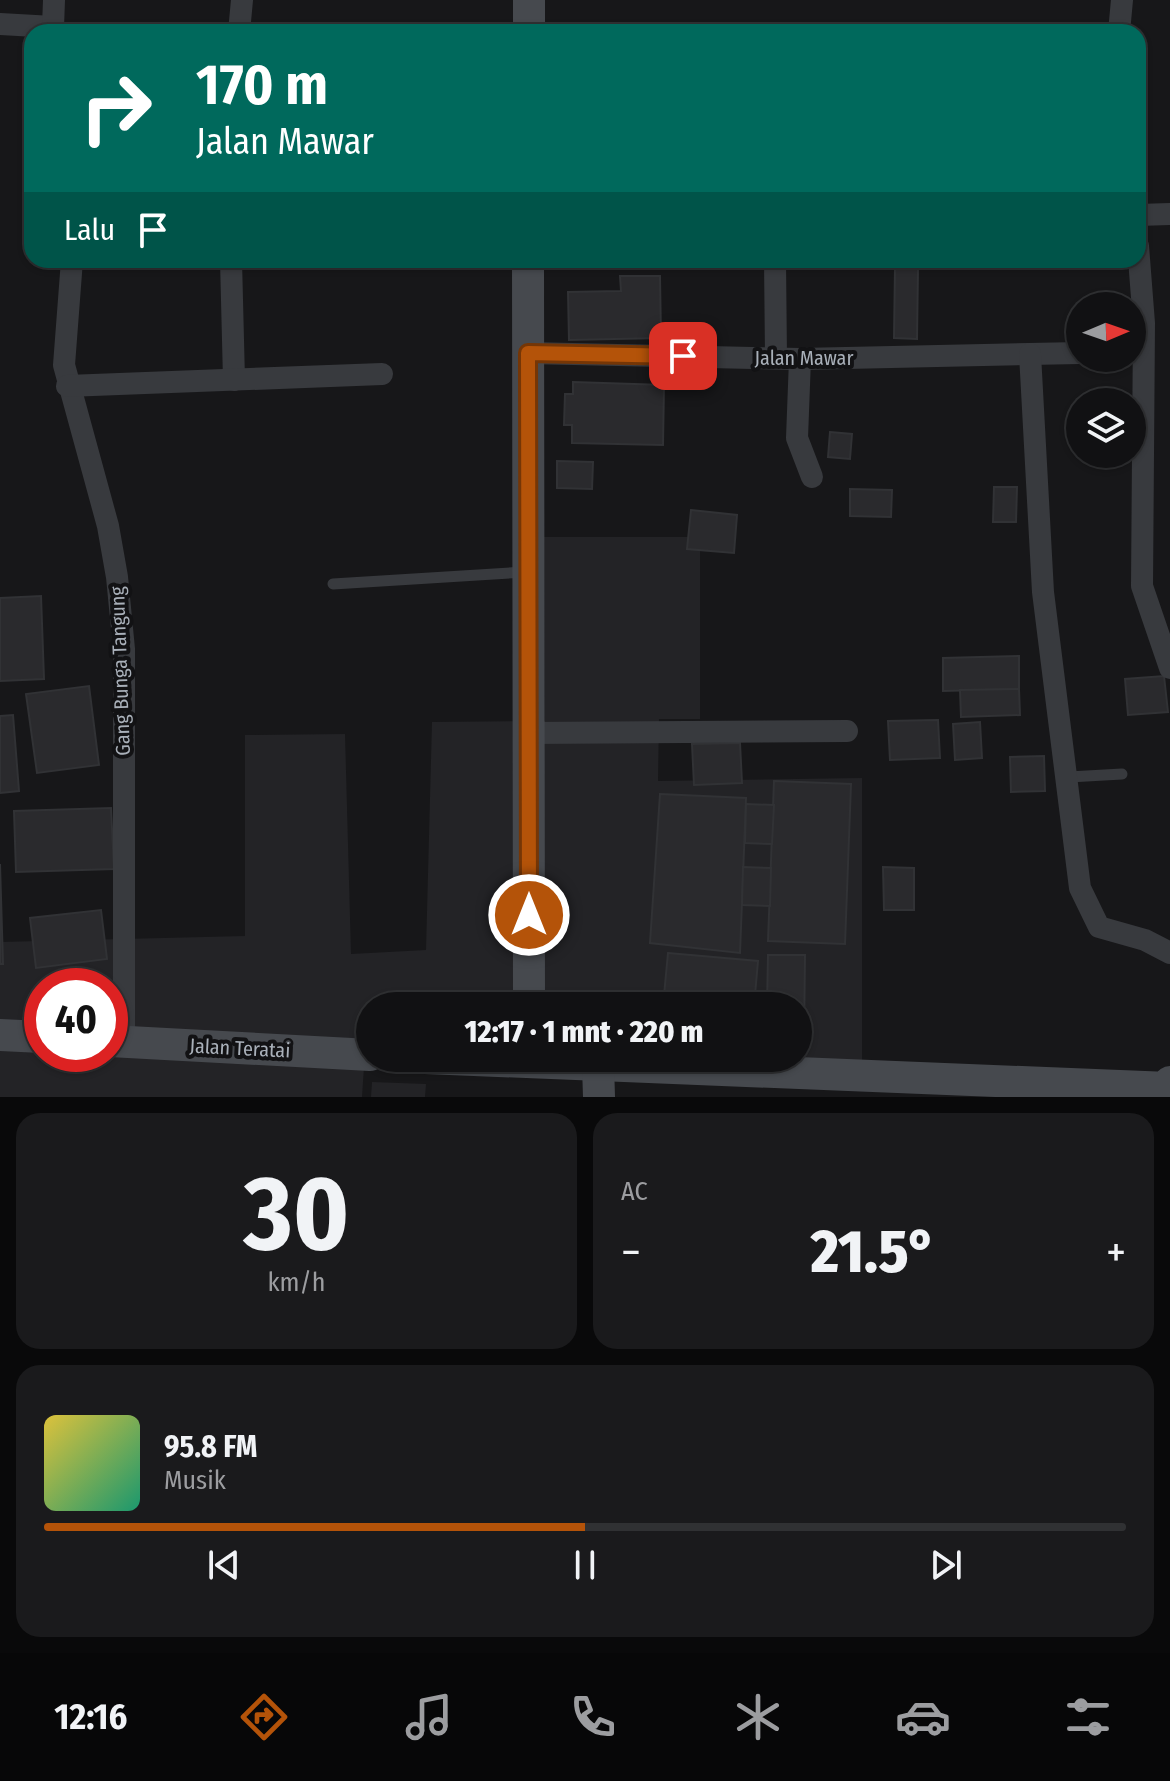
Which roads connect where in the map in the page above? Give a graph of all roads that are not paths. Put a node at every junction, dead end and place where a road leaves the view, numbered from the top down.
1 (54, 0) edge
2 (242, 0) edge
3 (529, 0) edge
4 (1122, 0) edge
5 (0, 24) edge
6 (54, 24) edge
7 (240, 24) edge
8 (529, 24) edge
9 (1120, 24) edge
10 (24, 27) edge
11 (1170, 214) edge
12 (1146, 215) edge
13 (71, 268) edge
14 (231, 268) edge
15 (528, 268) edge
16 (775, 268) edge
17 (1138, 268) edge
18 (1138, 292) edge
19 (528, 353) junction
20 (1066, 353) edge
21 (1030, 354) junction
22 (776, 358) junction
23 (800, 359) junction
24 (1138, 372) edge
25 (382, 374) dead end
26 (234, 380) junction
27 (67, 386) junction
28 (812, 477) dead end
29 (528, 572) junction
30 (333, 584) dead end
31 (1170, 668) edge
32 (847, 731) dead end
33 (529, 733) junction
34 (1122, 774) dead end
35 (1069, 777) junction
36 (1170, 953) edge
37 (118, 968) edge
38 (529, 992) edge
39 (0, 1035) edge
40 (24, 1036) edge
41 (128, 1042) edge
42 (356, 1054) edge
43 (598, 1072) edge
44 (780, 1072) edge
45 (1170, 1087) edge
46 (599, 1097) edge

1 - 6 street
2 - 7 street
3 - 8 street
4 - 9 street
5 - 10 street
11 - 12 street
13 - 27 street, Gang Bunga Tangung
14 - 26 street
15 - 19 street
16 - 22 street
17 - 18 street
19 - 22 street, Jalan Mawar
19 - 29 street
20 - 21 street, Jalan Mawar
21 - 23 street, Jalan Mawar
21 - 35 street
22 - 23 street, Jalan Mawar
23 - 28 street
24 - 31 street
25 - 26 street
26 - 27 street
27 - 37 street, Gang Bunga Tangung
29 - 30 lane
29 - 33 street
32 - 33 street
33 - 38 street
34 - 35 lane
35 - 36 street
39 - 40 street
41 - 42 street, Jalan Teratai
43 - 46 street
44 - 45 street

